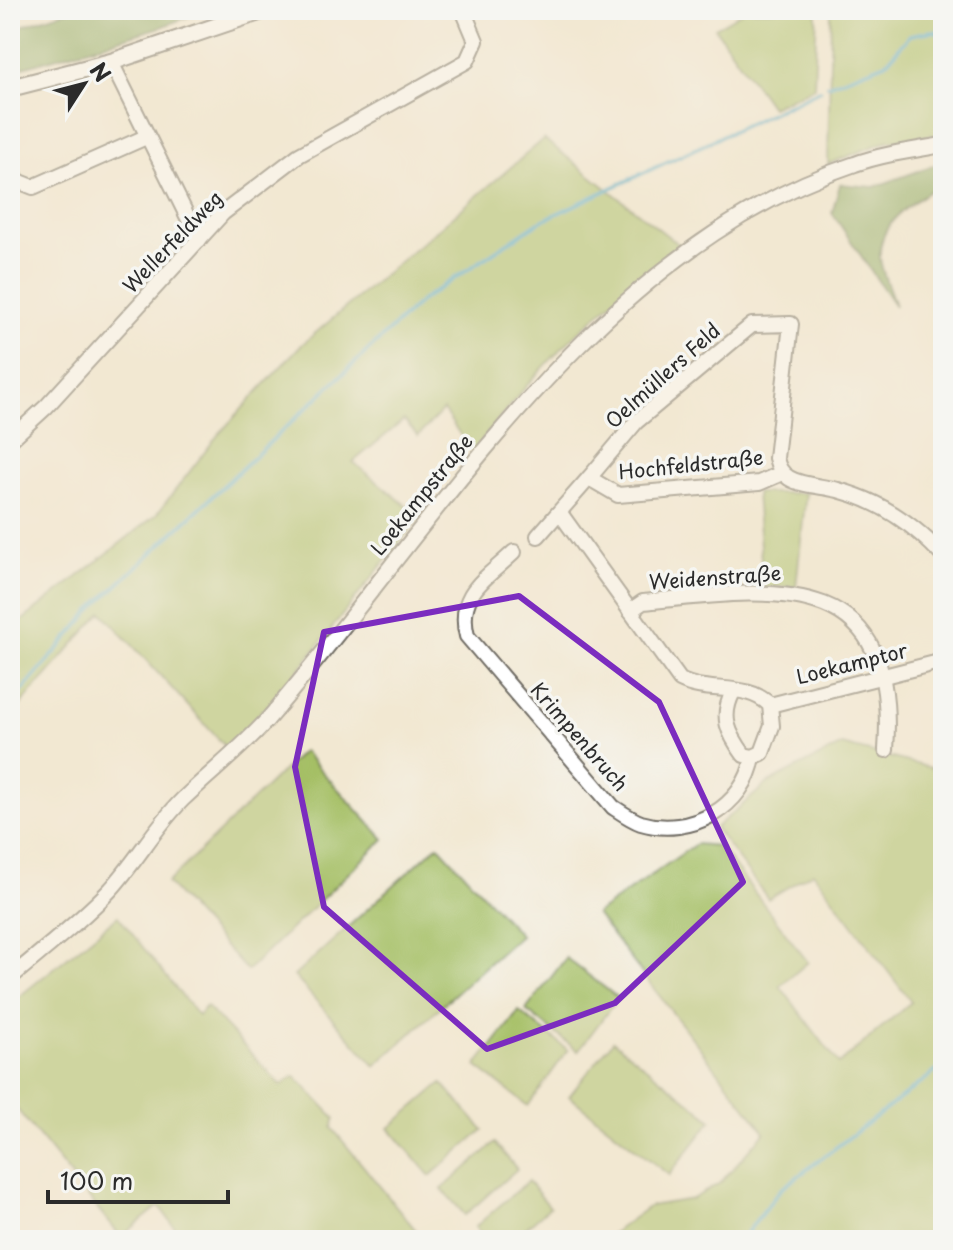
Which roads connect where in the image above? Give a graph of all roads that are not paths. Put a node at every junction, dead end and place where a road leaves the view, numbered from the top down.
1 (265, 10) edge
2 (463, 10) edge
3 (111, 62) junction
4 (10, 88) edge
5 (146, 137) junction
6 (943, 145) edge
7 (10, 167) edge
8 (199, 240) junction
9 (774, 321) joint
10 (10, 440) edge
11 (782, 473) junction
12 (589, 478) junction
13 (560, 513) junction
14 (538, 536) dead end
15 (514, 552) dead end
16 (943, 556) edge
17 (630, 611) junction
18 (943, 661) edge
19 (882, 678) junction
20 (733, 692) junction
21 (770, 705) junction
22 (886, 750) dead end
23 (753, 757) junction
24 (10, 978) edge

1 - 3 street
2 - 8 street, Wellerfeldweg
3 - 4 street
3 - 5 street
5 - 7 street
5 - 8 street
6 - 24 street, Loekampstraße
8 - 10 street, Wellerfeldweg
9 - 11 street, Hochfeldstraße
9 - 12 street, Oelmüllers Feld
11 - 12 street, Hochfeldstraße
11 - 16 street, Hochfeldstraße
12 - 13 street
13 - 14 street
13 - 17 street
15 - 23 street, Krimpenbruch
17 - 19 street, Weidenstraße
17 - 20 street
18 - 19 street, Loekamptor
19 - 21 street, Loekamptor
19 - 22 street, Weidenstraße
20 - 21 street
20 - 23 street
21 - 23 street

